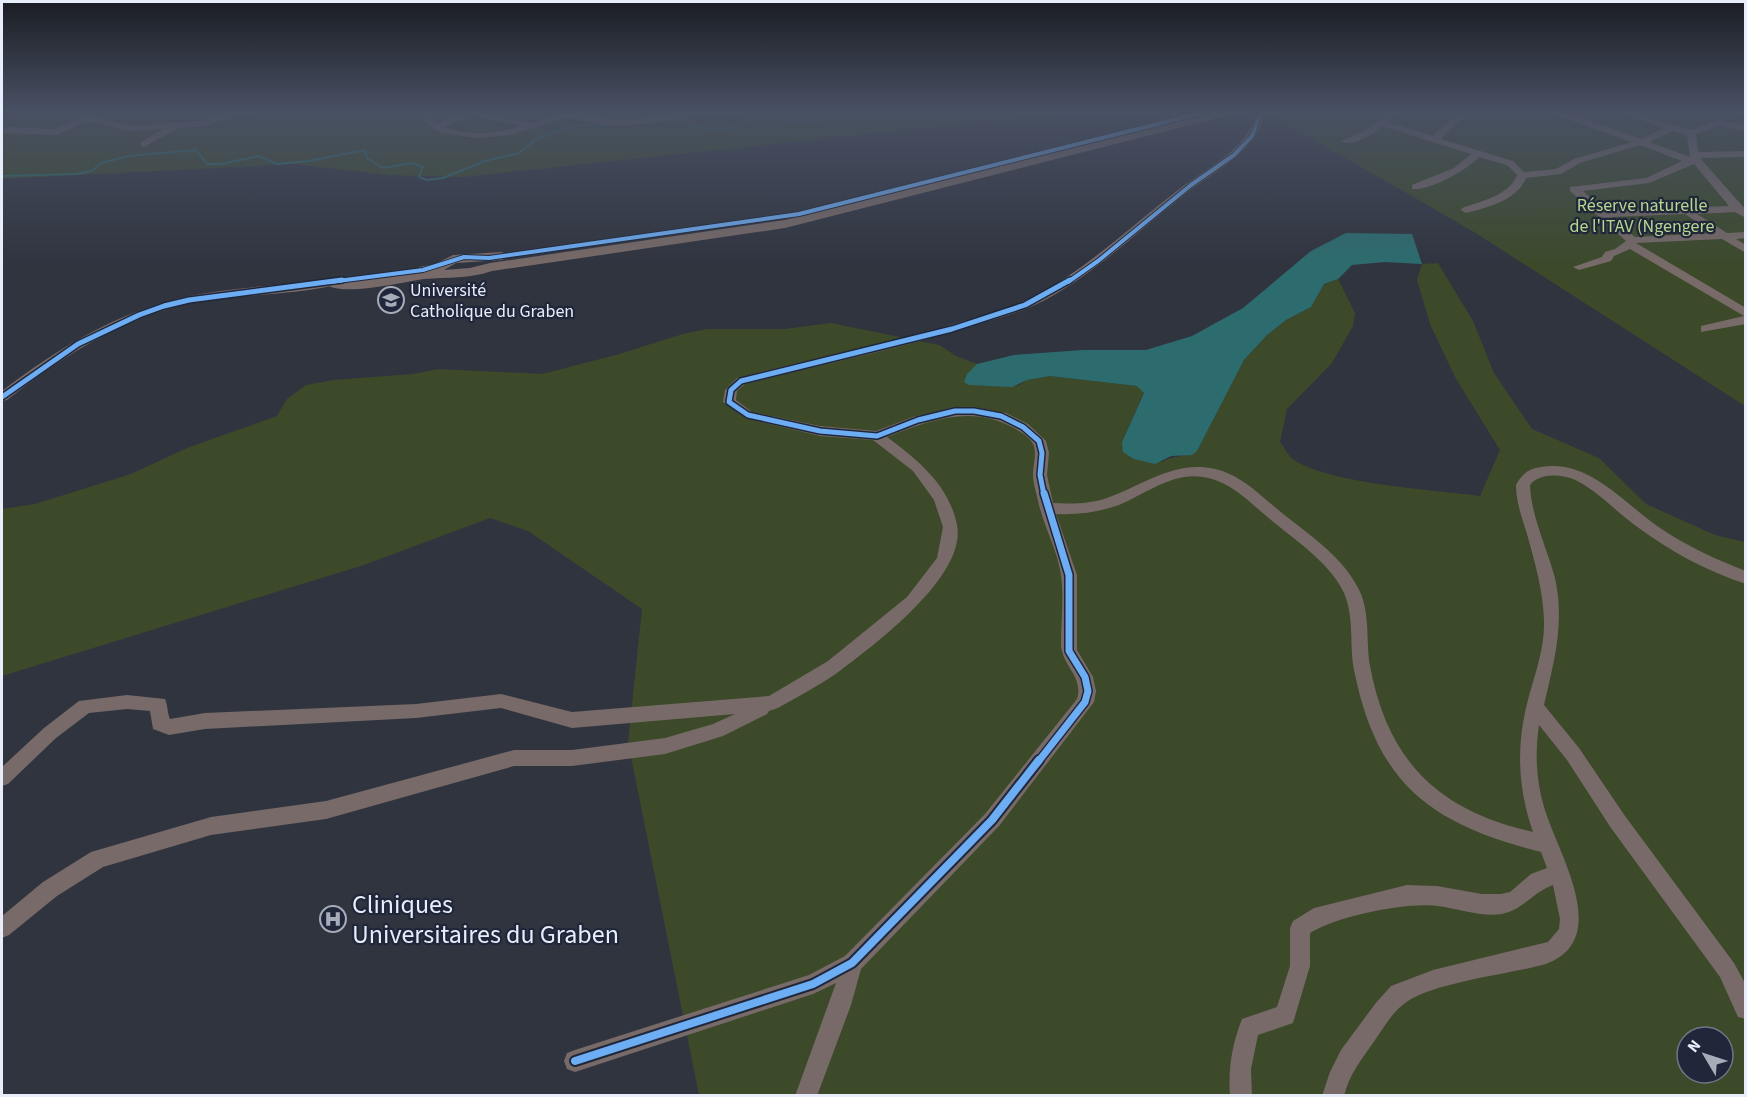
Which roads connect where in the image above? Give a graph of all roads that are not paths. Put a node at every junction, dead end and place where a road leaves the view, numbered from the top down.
1 (1001, 163) edge
2 (1026, 163) edge
3 (1223, 163) edge
4 (1466, 163) edge
5 (1510, 163) edge
6 (1573, 163) edge
7 (1685, 163) edge
8 (1698, 163) edge
9 (1522, 175) junction
10 (1416, 187) dead end
11 (1725, 195) junction
12 (1746, 198) edge
13 (1466, 210) dead end
14 (1742, 212) edge
15 (1689, 213) junction
16 (1601, 214) junction
17 (1746, 235) edge
18 (1725, 237) junction
19 (1631, 242) junction
20 (1746, 250) edge
21 (489, 262) junction
22 (1579, 267) dead end
23 (331, 283) joint
24 (1746, 313) edge
25 (1746, 319) edge
26 (1705, 329) dead end
27 (2, 397) edge
28 (877, 436) junction
29 (1047, 508) junction
30 (1746, 578) edge
31 (772, 703) junction
32 (1535, 707) junction
33 (2, 778) edge
34 (1546, 844) junction
35 (1558, 873) junction
36 (2, 928) edge
37 (852, 963) junction
38 (1746, 1009) edge
39 (575, 1061) dead end
40 (806, 1095) edge
41 (1241, 1095) edge
42 (1333, 1095) edge

1 - 21 street
2 - 21 street
3 - 28 street
4 - 10 street
5 - 9 street
6 - 9 street
7 - 16 street
8 - 11 street
9 - 13 street
11 - 12 street
11 - 14 street
14 - 15 street
15 - 16 street
15 - 18 street
16 - 19 street
17 - 18 street
18 - 19 street
18 - 20 street
19 - 22 street
19 - 24 street
21 - 23 street
23 - 27 street
25 - 26 street
28 - 29 street
28 - 31 street
29 - 34 street
29 - 37 street
30 - 32 street
31 - 33 street
31 - 36 street
32 - 34 street
32 - 38 street
34 - 35 street
35 - 41 street
35 - 42 street
37 - 39 street
37 - 40 street

